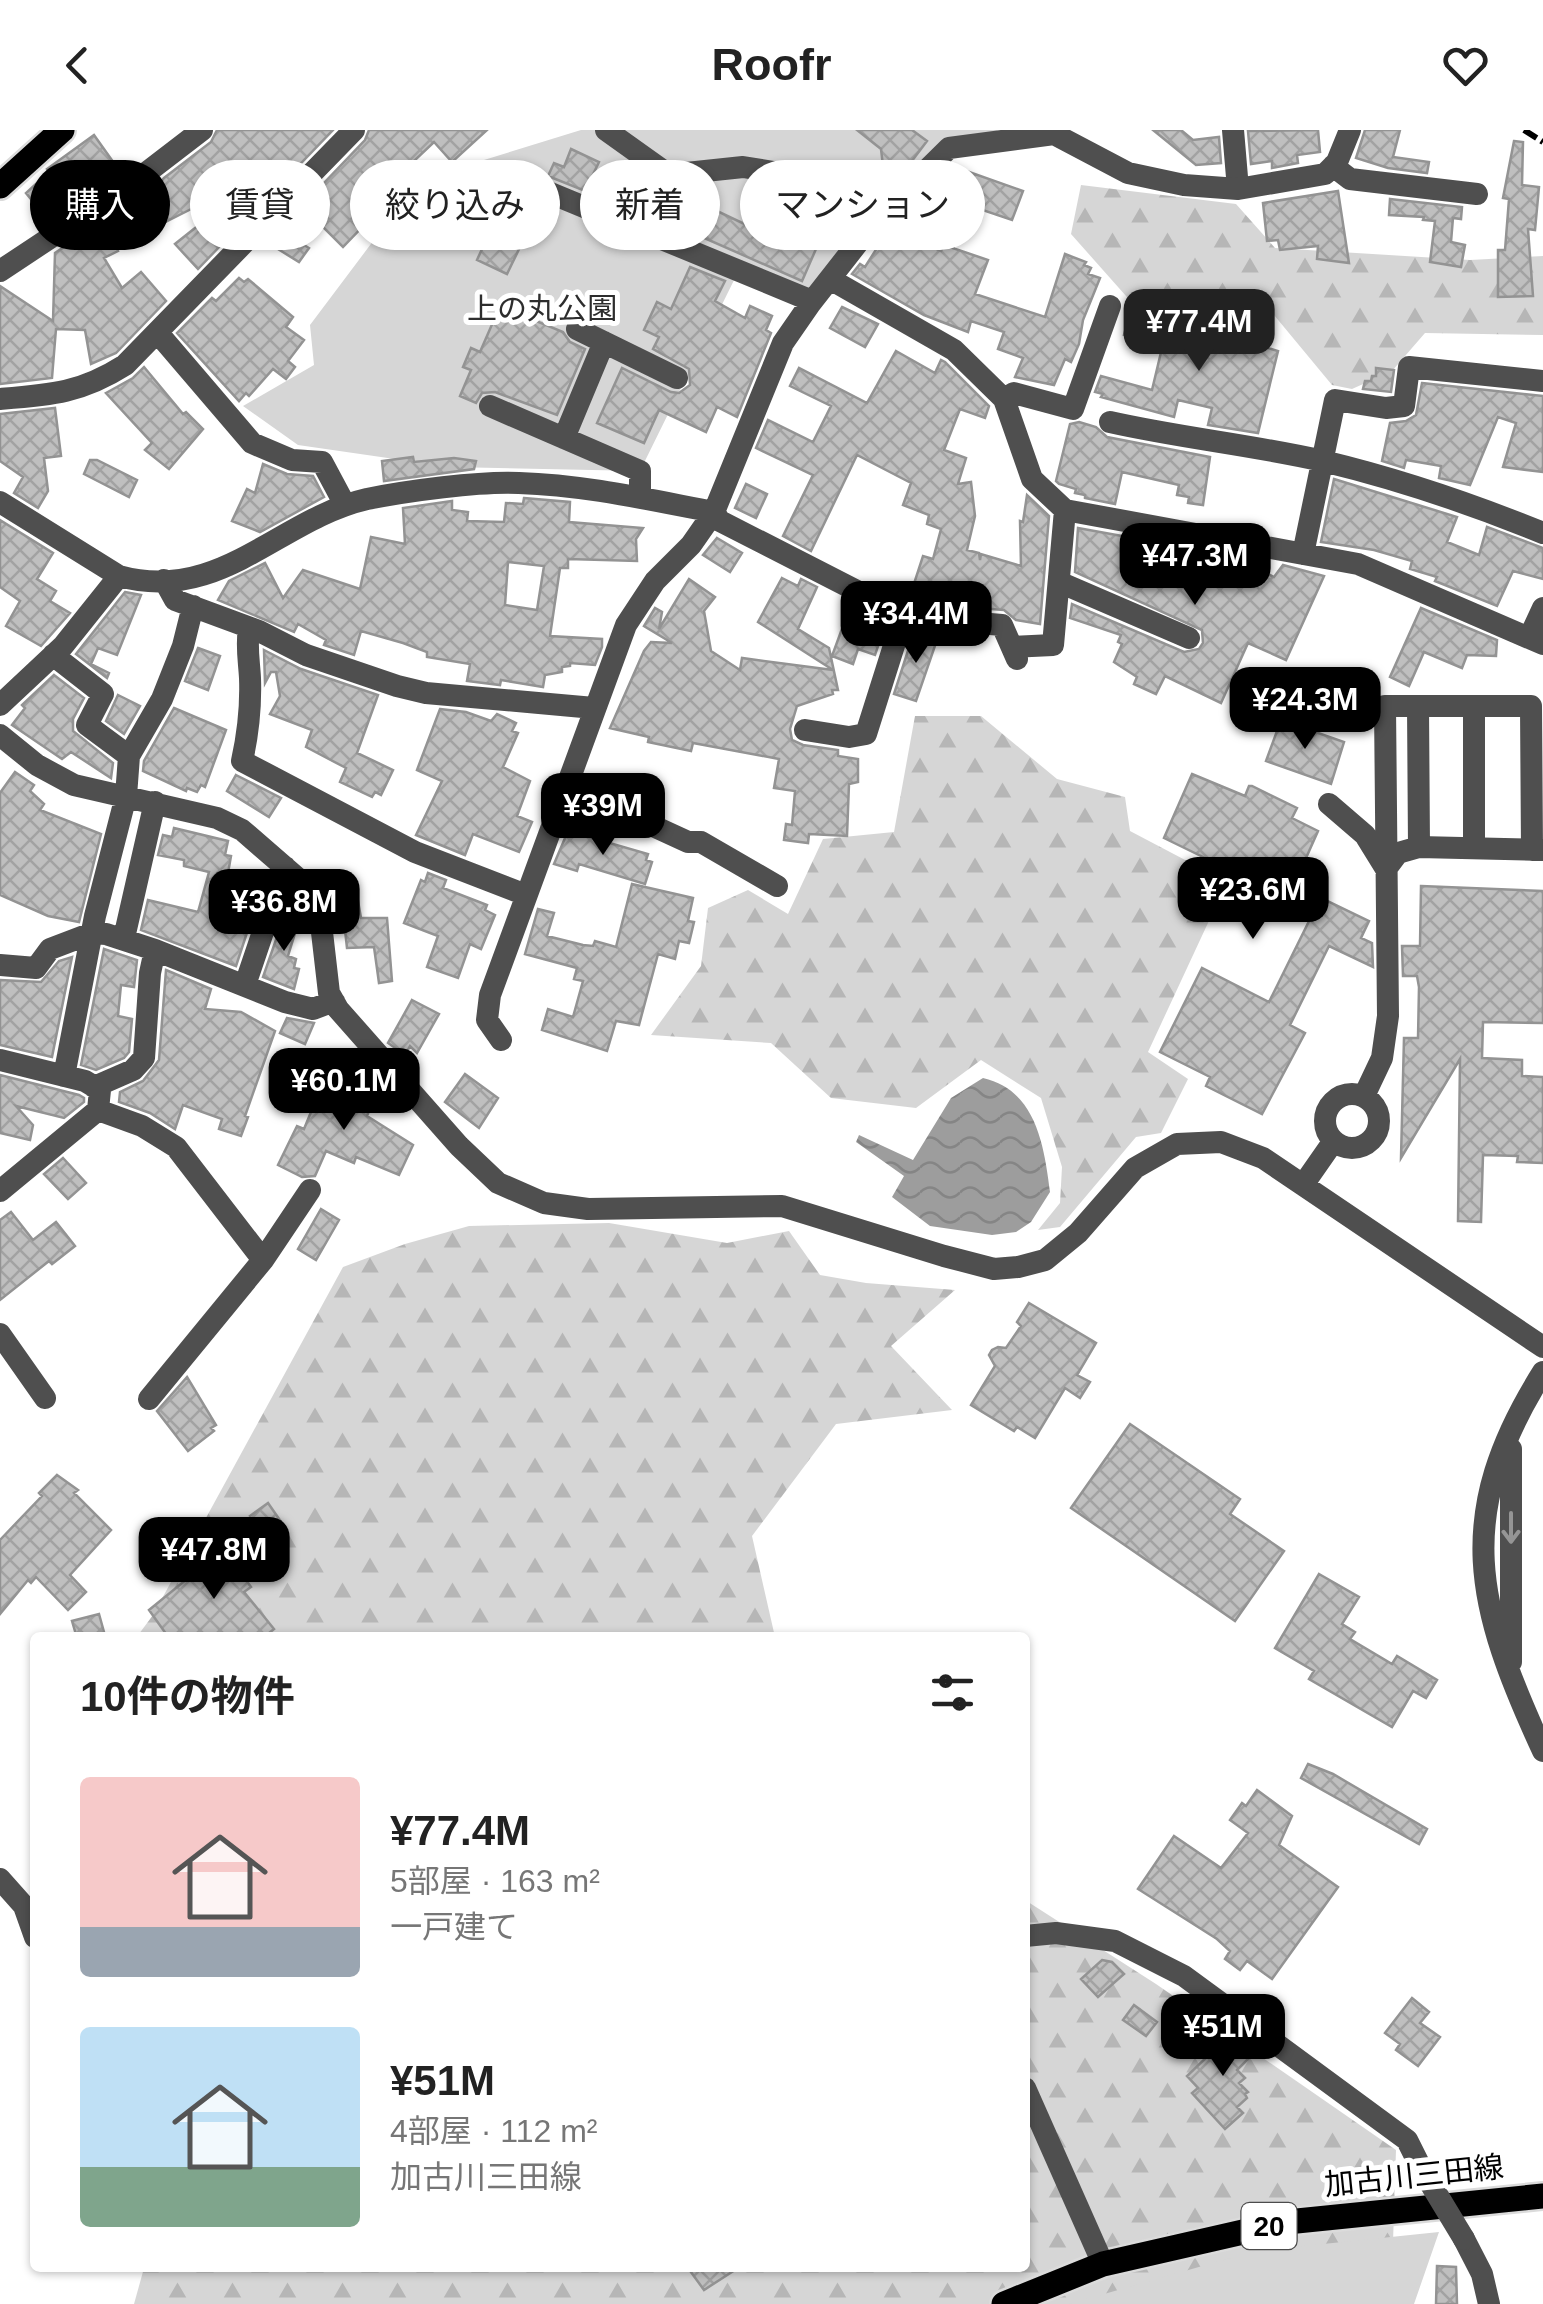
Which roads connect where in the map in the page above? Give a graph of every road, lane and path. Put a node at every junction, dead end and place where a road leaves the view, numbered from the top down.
1 (62, 130) edge
2 (202, 130) edge
3 (606, 130) edge
4 (1233, 130) edge
5 (1350, 130) edge
6 (352, 131) edge
7 (1000, 134) edge
8 (648, 160) edge
9 (938, 160) edge
10 (1333, 166) junction
11 (0, 186) edge
12 (1238, 189) junction
13 (1477, 194) dead end
14 (560, 197) edge
15 (853, 250) edge
16 (0, 271) edge
17 (830, 279) junction
18 (812, 301) junction
19 (1110, 306) dead end
20 (578, 329) dead end
21 (157, 332) junction
22 (604, 342) junction
23 (676, 378) dead end
24 (1543, 381) edge
25 (0, 399) edge
26 (1004, 399) junction
27 (490, 406) dead end
28 (1110, 422) dead end
29 (564, 438) junction
30 (1322, 461) junction
31 (640, 496) junction
32 (0, 502) edge
33 (345, 505) junction
34 (1065, 510) junction
35 (714, 512) junction
36 (1543, 533) edge
37 (1303, 554) junction
38 (119, 576) junction
39 (164, 580) junction
40 (1058, 582) junction
41 (193, 606) junction
42 (1543, 608) edge
43 (904, 614) junction
44 (249, 628) junction
45 (1189, 638) dead end
46 (1536, 641) edge
47 (54, 655) junction
48 (0, 706) edge
49 (1418, 706) junction
50 (1474, 706) junction
51 (594, 708) junction
52 (804, 730) dead end
53 (0, 735) edge
54 (128, 756) junction
55 (566, 786) junction
56 (126, 796) junction
57 (155, 802) junction
58 (1329, 804) dead end
59 (1418, 847) junction
60 (1474, 848) junction
61 (1537, 850) edge
62 (108, 864) junction
63 (285, 867) junction
64 (140, 869) junction
65 (1386, 869) junction
66 (778, 886) dead end
67 (526, 894) junction
68 (92, 932) junction
69 (124, 938) junction
70 (155, 950) junction
71 (0, 966) edge
72 (244, 986) junction
73 (334, 1001) junction
74 (500, 1040) dead end
75 (0, 1060) edge
76 (64, 1076) junction
77 (1364, 1096) junction
78 (96, 1098) junction
79 (1333, 1142) junction
80 (1303, 1184) junction
81 (310, 1190) dead end
82 (0, 1192) edge
83 (263, 1260) junction
84 (0, 1334) edge
85 (1543, 1348) edge
86 (1543, 1372) edge
87 (44, 1398) dead end
88 (148, 1400) dead end
89 (1543, 1751) edge
90 (0, 1880) edge
91 (30, 1922) edge
92 (1030, 1936) edge
93 (1030, 2099) edge
94 (1543, 2196) edge
95 (1103, 2264) junction
96 (1004, 2304) edge
97 (1489, 2304) edge

1 - 11 main road
2 - 16 street
3 - 8 street
4 - 12 street
5 - 10 street
6 - 21 street
7 - 9 street
7 - 12 street
10 - 12 street
10 - 13 street
14 - 18 street
15 - 17 street
17 - 18 street
17 - 26 street
18 - 35 street
19 - 26 street
20 - 22 street
21 - 25 street
21 - 33 street
22 - 23 street
22 - 29 street
24 - 30 street
26 - 34 street
27 - 29 street
28 - 30 street
29 - 31 street
30 - 36 street
30 - 37 street
31 - 33 street
31 - 35 street
32 - 38 street
33 - 39 street
34 - 37 street
34 - 40 street
35 - 43 street
35 - 51 street
37 - 46 street
38 - 39 street
38 - 47 street
39 - 41 street
40 - 43 street
40 - 45 street
41 - 44 street
41 - 54 street
42 - 46 street
43 - 52 street
44 - 51 street
44 - 67 street
47 - 48 street
47 - 54 street
49 - 50 street
49 - 59 street
49 - 65 street
50 - 60 street
50 - 61 street
51 - 55 street
53 - 56 street
54 - 56 street
55 - 66 street
55 - 67 street
56 - 57 street
56 - 62 street
57 - 63 street
57 - 64 street
58 - 65 street
59 - 60 street
59 - 65 street
60 - 61 street
62 - 64 street
62 - 68 street
63 - 72 street
63 - 73 street
64 - 69 street
65 - 77 street
67 - 74 street
68 - 69 street
68 - 71 street
68 - 76 street
69 - 70 street
70 - 72 street
70 - 78 street
72 - 73 street
73 - 80 street
75 - 76 street
76 - 78 street
77 - 79 street
77 - 79 street
78 - 82 street
78 - 83 street
79 - 80 street
80 - 85 street
81 - 83 street
83 - 88 street
84 - 87 street
86 - 89 street
90 - 91 street
92 - 97 street, bridge
93 - 95 street
94 - 95 main road, 加古川三田線 / 20
95 - 96 main road, 加古川三田線 / 20

